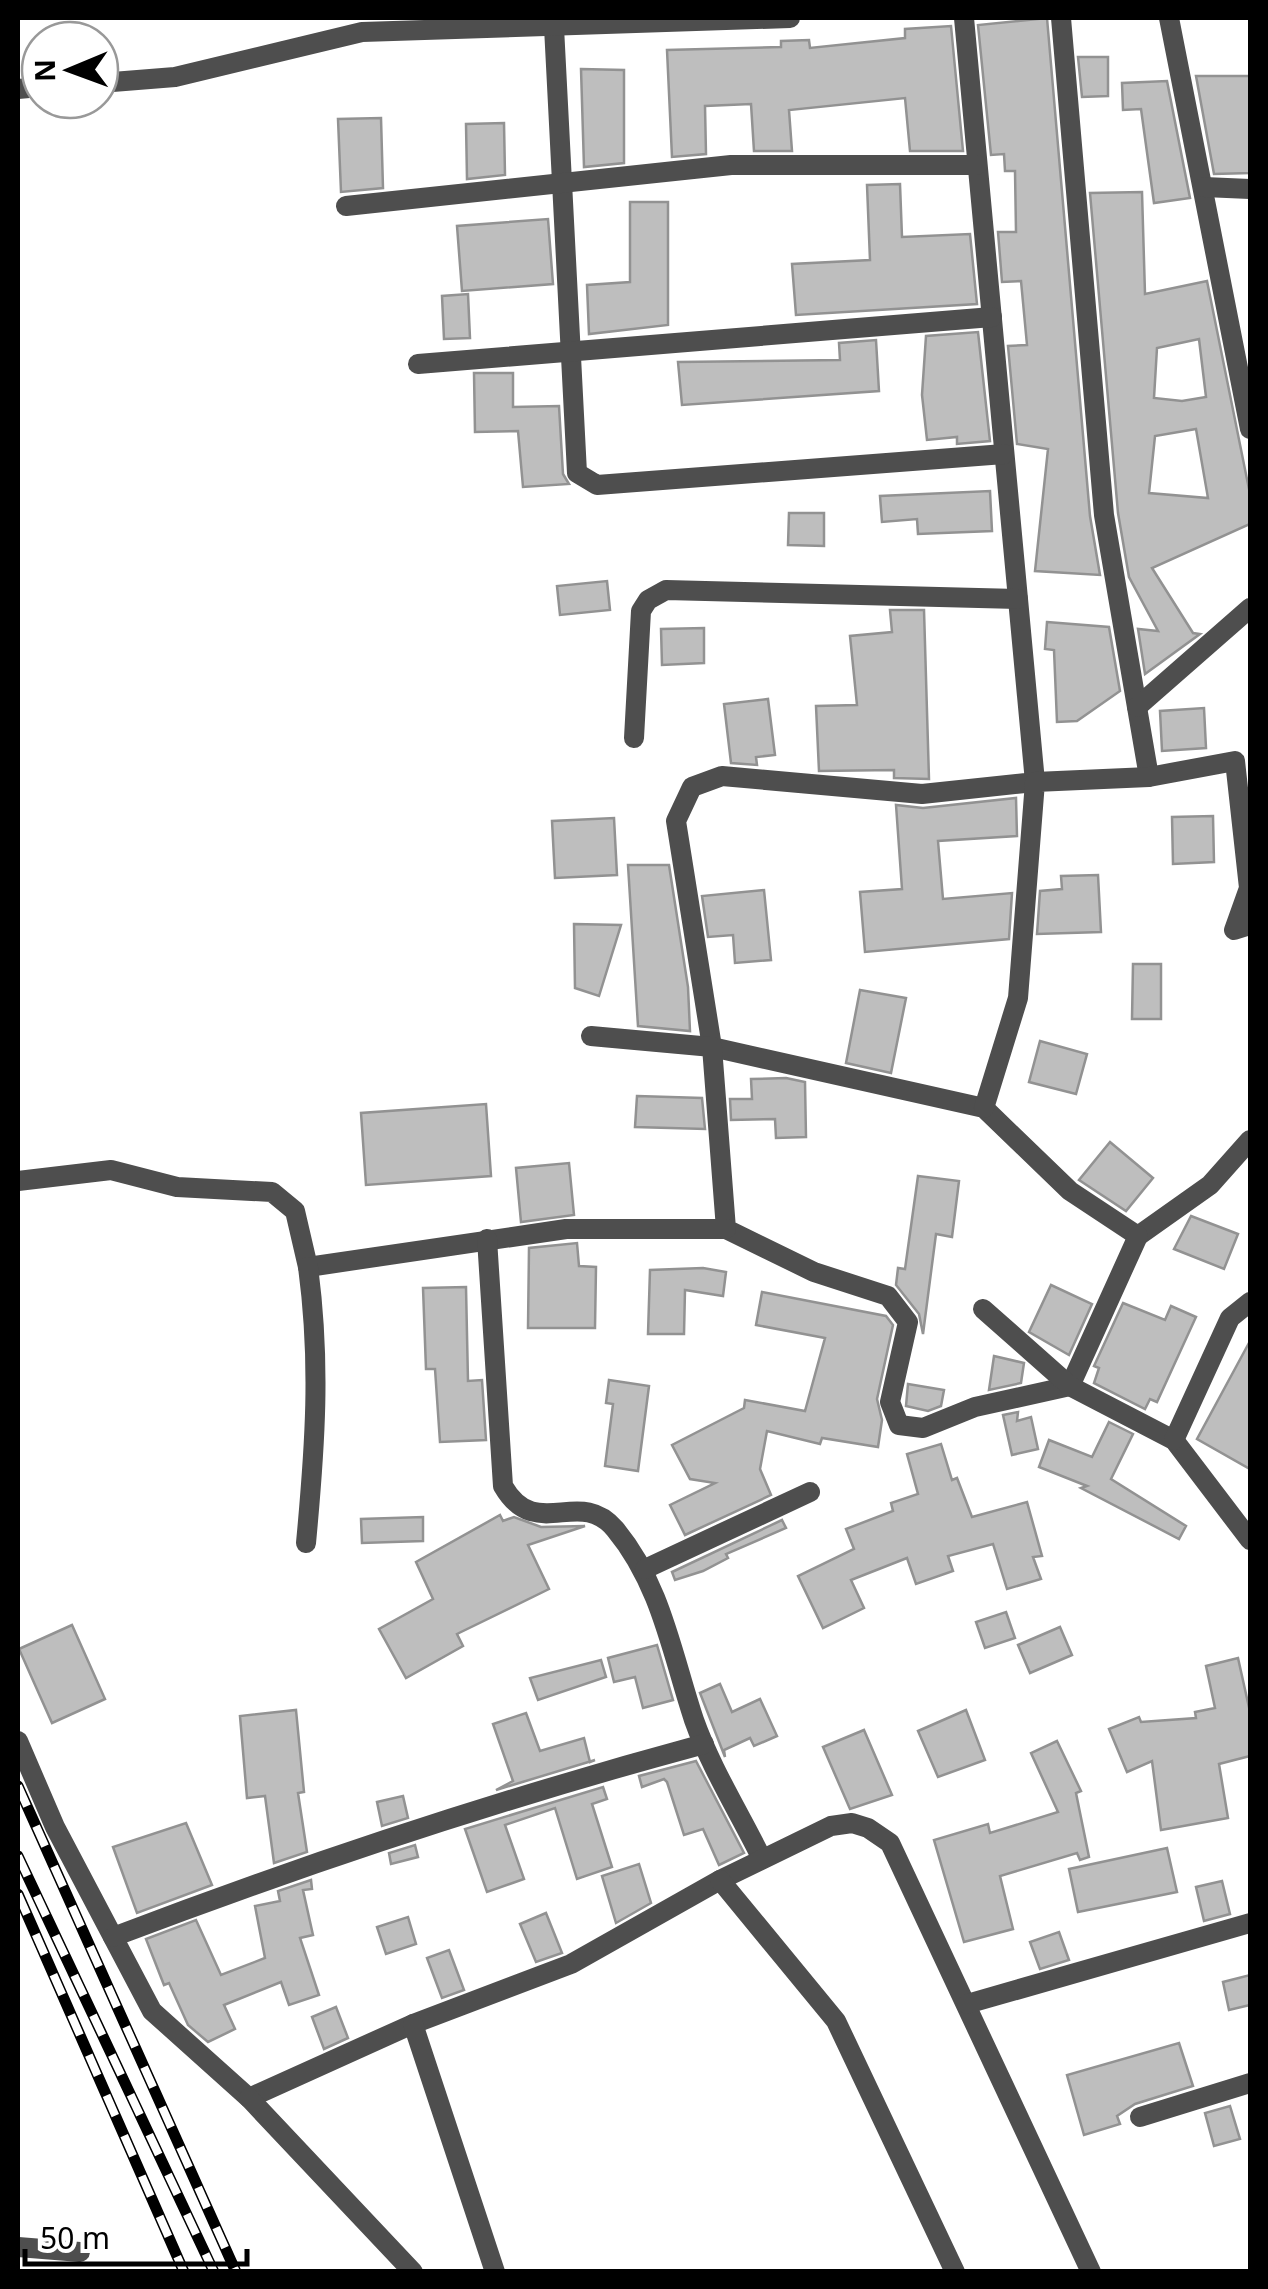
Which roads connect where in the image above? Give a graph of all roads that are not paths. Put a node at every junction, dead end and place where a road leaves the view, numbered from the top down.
1 (790, 18) edge
2 (964, 18) edge
3 (1061, 18) edge
4 (1169, 18) edge
5 (554, 26) junction
6 (120, 81) edge
7 (977, 164) junction
8 (558, 183) junction
9 (1204, 187) junction
10 (1250, 189) edge
11 (346, 206) dead end
12 (992, 317) junction
13 (573, 354) junction
14 (418, 364) dead end
15 (1250, 429) edge
16 (1004, 454) junction
17 (1018, 599) junction
18 (1250, 608) edge
19 (1138, 707) junction
20 (634, 738) dead end
21 (1149, 777) junction
22 (1035, 782) junction
23 (1250, 925) edge
24 (591, 1036) dead end
25 (712, 1047) junction
26 (984, 1108) junction
27 (1250, 1140) edge
28 (18, 1181) edge
29 (726, 1229) junction
30 (1138, 1236) junction
31 (487, 1239) junction
32 (308, 1266) junction
33 (1250, 1302) edge
34 (983, 1309) dead end
35 (1070, 1386) junction
36 (1174, 1440) junction
37 (810, 1492) dead end
38 (1250, 1540) edge
39 (306, 1544) dead end
40 (644, 1569) junction
41 (18, 1741) edge
42 (704, 1744) junction
43 (762, 1859) junction
44 (720, 1880) junction
45 (1250, 1925) edge
46 (113, 1937) junction
47 (967, 2004) junction
48 (412, 2024) junction
49 (1250, 2084) edge
50 (249, 2098) junction
51 (1140, 2117) dead end
52 (18, 2247) edge
53 (80, 2252) dead end
54 (413, 2272) edge
55 (495, 2272) edge
56 (955, 2272) edge
57 (1091, 2272) edge

1 - 5 street
2 - 7 street
3 - 19 street
4 - 9 street
5 - 6 street
5 - 8 street
7 - 8 street
7 - 12 street
8 - 11 street
8 - 13 street
9 - 10 street
9 - 15 street
12 - 13 street
12 - 16 street
13 - 14 street
13 - 16 street
16 - 17 street
17 - 20 street
17 - 22 street
18 - 19 street
19 - 21 street
21 - 22 street
21 - 23 street
22 - 25 street
22 - 26 street
24 - 25 street
25 - 26 street
25 - 29 street
26 - 30 street
27 - 30 street
28 - 32 street
29 - 31 street
29 - 35 street
30 - 35 street
31 - 32 street
31 - 40 street
32 - 39 street
33 - 36 street
34 - 35 street
35 - 36 street
36 - 38 street
37 - 40 street
40 - 42 street
41 - 46 street
42 - 43 street
42 - 46 street
43 - 44 street
43 - 47 street
44 - 48 street
44 - 56 street
45 - 47 street
46 - 50 street
47 - 57 street
48 - 50 street
48 - 55 street
49 - 51 street
50 - 54 street
52 - 53 street

